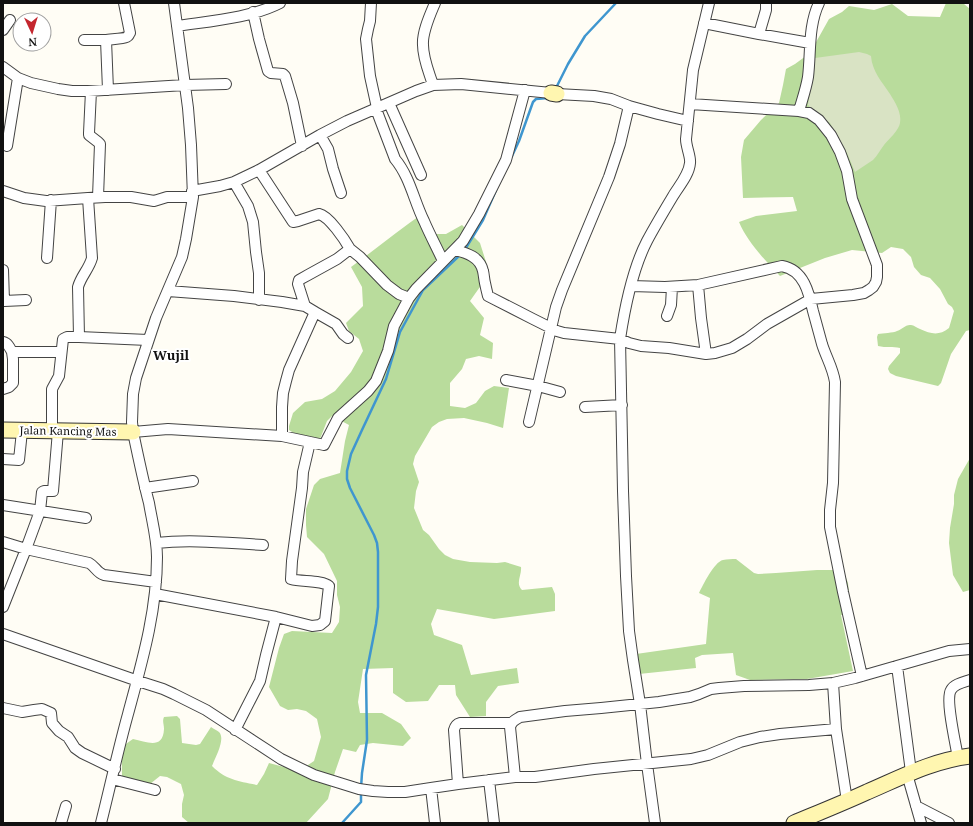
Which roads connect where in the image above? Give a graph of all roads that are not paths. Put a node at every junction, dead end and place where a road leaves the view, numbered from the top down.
1 (124, 3) edge
2 (174, 3) edge
3 (280, 3) edge
4 (371, 3) edge
5 (434, 3) edge
6 (709, 3) edge
7 (766, 3) edge
8 (819, 3) edge
9 (253, 12) junction
10 (10, 20) dead end
11 (704, 24) junction
12 (177, 26) junction
13 (3, 30) edge
14 (759, 34) junction
15 (84, 40) dead end
16 (106, 40) junction
17 (810, 43) junction
18 (3, 67) edge
19 (18, 78) junction
20 (226, 84) dead end
21 (185, 85) junction
22 (433, 85) junction
23 (108, 90) junction
24 (525, 90) junction
25 (90, 91) junction
26 (389, 103) junction
27 (690, 104) junction
28 (629, 106) junction
29 (376, 108) junction
30 (799, 111) junction
31 (688, 121) junction
32 (320, 135) junction
33 (7, 146) dead end
34 (302, 146) junction
35 (259, 170) junction
36 (421, 175) dead end
37 (234, 182) junction
38 (3, 191) edge
39 (341, 193) dead end
40 (192, 194) junction
41 (93, 197) junction
42 (50, 200) junction
43 (350, 249) junction
44 (455, 250) junction
45 (47, 258) dead end
46 (443, 261) junction
47 (3, 270) edge
48 (631, 286) junction
49 (698, 286) junction
50 (672, 287) junction
51 (168, 291) junction
52 (409, 298) junction
53 (811, 299) junction
54 (26, 300) dead end
55 (259, 300) junction
56 (4, 301) edge
57 (305, 306) junction
58 (315, 312) junction
59 (666, 316) dead end
60 (552, 328) junction
61 (79, 337) junction
62 (348, 338) dead end
63 (620, 339) junction
64 (148, 340) junction
65 (3, 342) edge
66 (12, 352) junction
67 (61, 352) junction
68 (706, 354) junction
69 (506, 380) dead end
70 (538, 386) junction
71 (3, 389) edge
72 (560, 392) dead end
73 (622, 405) junction
74 (584, 407) dead end
75 (529, 422) dead end
76 (3, 430) edge
77 (22, 431) junction
78 (55, 431) junction
79 (133, 432) junction
80 (282, 436) junction
81 (310, 442) junction
82 (3, 459) edge
83 (193, 481) dead end
84 (145, 488) junction
85 (3, 505) edge
86 (40, 511) junction
87 (86, 518) dead end
88 (3, 542) edge
89 (156, 543) junction
90 (263, 546) dead end
91 (26, 550) junction
92 (156, 582) junction
93 (155, 594) junction
94 (3, 607) edge
95 (276, 617) junction
96 (3, 634) edge
97 (970, 649) edge
98 (897, 666) junction
99 (862, 676) junction
100 (970, 680) edge
101 (138, 681) junction
102 (833, 683) junction
103 (640, 704) junction
104 (3, 708) edge
105 (511, 722) junction
106 (836, 729) junction
107 (235, 730) junction
108 (964, 757) edge
109 (647, 764) junction
110 (115, 768) junction
111 (909, 773) junction
112 (515, 777) junction
113 (112, 779) junction
114 (489, 780) junction
115 (458, 784) junction
116 (431, 788) junction
117 (155, 790) dead end
118 (847, 801) junction
119 (66, 806) dead end
120 (916, 806) junction
121 (61, 823) edge
122 (101, 823) edge
123 (435, 823) edge
124 (494, 823) edge
125 (655, 823) edge
126 (794, 823) edge
127 (921, 823) edge
128 (949, 823) edge

1 - 16 street
2 - 12 street
3 - 9 street
4 - 29 street
5 - 22 street
6 - 11 street
7 - 14 street
8 - 17 street
9 - 12 street
9 - 34 street
10 - 13 street
11 - 14 street
11 - 27 street
12 - 21 street
14 - 17 street
15 - 16 street
16 - 23 street
17 - 30 street
18 - 19 street
19 - 25 street
19 - 33 street
20 - 21 street
21 - 23 street
21 - 40 street
22 - 24 street
22 - 26 street
23 - 25 street
24 - 28 street
24 - 44 street
25 - 41 street
26 - 29 street
26 - 36 street
27 - 30 street
27 - 31 street
28 - 31 street
28 - 60 street
29 - 32 street
29 - 46 street
30 - 53 street
31 - 48 street
32 - 34 street
32 - 39 street
34 - 35 street
35 - 37 street
35 - 43 street
37 - 40 street
37 - 55 street
38 - 42 street
40 - 41 street
40 - 51 street
41 - 42 street
41 - 61 street
42 - 45 street
43 - 52 street
43 - 57 street
44 - 46 street
44 - 60 street
46 - 52 street
47 - 56 street
48 - 50 street
48 - 63 street
49 - 50 street
49 - 53 street
49 - 68 street
50 - 59 street
51 - 55 street
51 - 64 street
52 - 81 street
53 - 68 street
53 - 99 street
54 - 56 street
55 - 57 street
57 - 58 street
58 - 62 street
58 - 80 street
60 - 63 street
60 - 70 street
61 - 64 street
61 - 67 street
63 - 68 street
63 - 73 street
64 - 79 street
65 - 66 street
66 - 67 street
66 - 71 street
67 - 78 street
69 - 70 street
70 - 72 street
70 - 75 street
73 - 74 street
73 - 103 street
76 - 77 street, Jalan Kancing Mas
77 - 78 street, Jalan Kancing Mas
77 - 82 street
78 - 79 street, Jalan Kancing Mas
78 - 86 street
79 - 80 street
79 - 84 street
80 - 81 street
81 - 95 street
83 - 84 street
84 - 89 street
85 - 86 street
86 - 87 street
86 - 91 street
88 - 91 street
89 - 90 street
89 - 92 street
91 - 92 street
91 - 94 street
92 - 93 street
93 - 95 street
93 - 101 street
95 - 107 street
96 - 101 street
97 - 98 street
98 - 99 street
98 - 111 street
99 - 102 street
100 - 108 street
101 - 107 street
101 - 110 street
102 - 103 street
102 - 106 street
103 - 105 street
103 - 109 street
104 - 110 street
105 - 112 street
105 - 115 street
106 - 109 street
106 - 118 street
107 - 116 street
108 - 111 street
109 - 112 street
109 - 125 street
110 - 113 street
111 - 118 street
111 - 120 street
112 - 114 street
113 - 117 street
113 - 122 street
114 - 115 street
114 - 124 street
115 - 116 street
116 - 123 street
118 - 126 street
119 - 121 street
120 - 127 street
120 - 128 street

